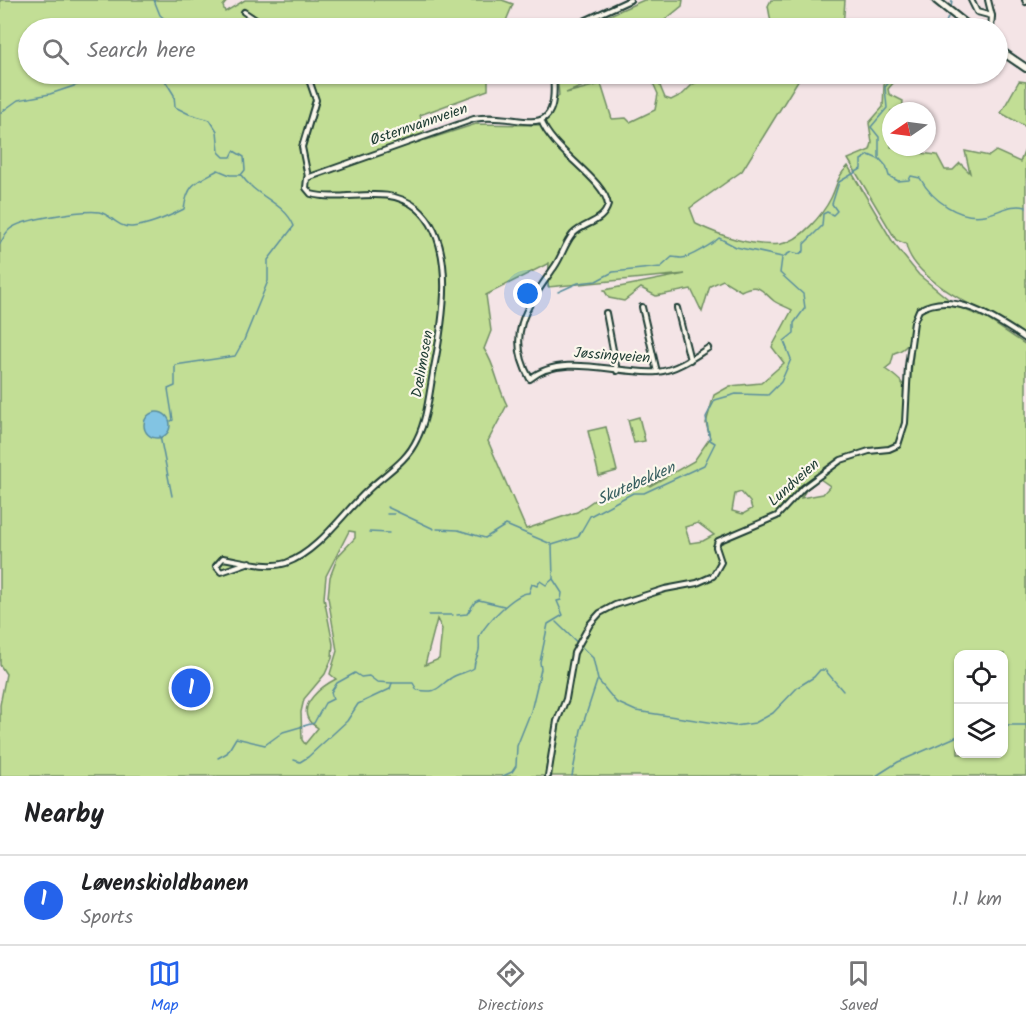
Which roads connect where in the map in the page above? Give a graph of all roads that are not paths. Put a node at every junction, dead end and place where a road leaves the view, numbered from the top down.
1 (630, 0) edge
2 (935, 0) edge
3 (971, 0) edge
4 (988, 0) edge
5 (244, 12) dead end
6 (992, 16) joint
7 (253, 18) edge
8 (591, 18) edge
9 (954, 18) edge
10 (959, 18) edge
11 (1008, 58) edge
12 (1026, 68) edge
13 (310, 84) edge
14 (553, 84) edge
15 (541, 120) junction
16 (308, 178) junction
17 (642, 307) dead end
18 (677, 308) dead end
19 (606, 313) dead end
20 (1026, 339) edge
21 (708, 348) dead end
22 (690, 360) junction
23 (617, 371) junction
24 (657, 372) junction
25 (250, 562) junction
26 (548, 776) edge

1 - 8 street
2 - 9 main road
2 - 10 main road
3 - 6 street
4 - 6 street
5 - 7 street
11 - 12 main road
13 - 16 street
14 - 15 street
15 - 16 street, Østernvannveien
15 - 23 street, Jøssingveien
16 - 25 street, Dælimosen
17 - 24 street
18 - 22 street
19 - 23 street
20 - 26 street, Lundveien
21 - 22 street, Jøssingveien
22 - 24 street, Jøssingveien
23 - 24 street, Jøssingveien
25 - 25 street, Dælimosen

